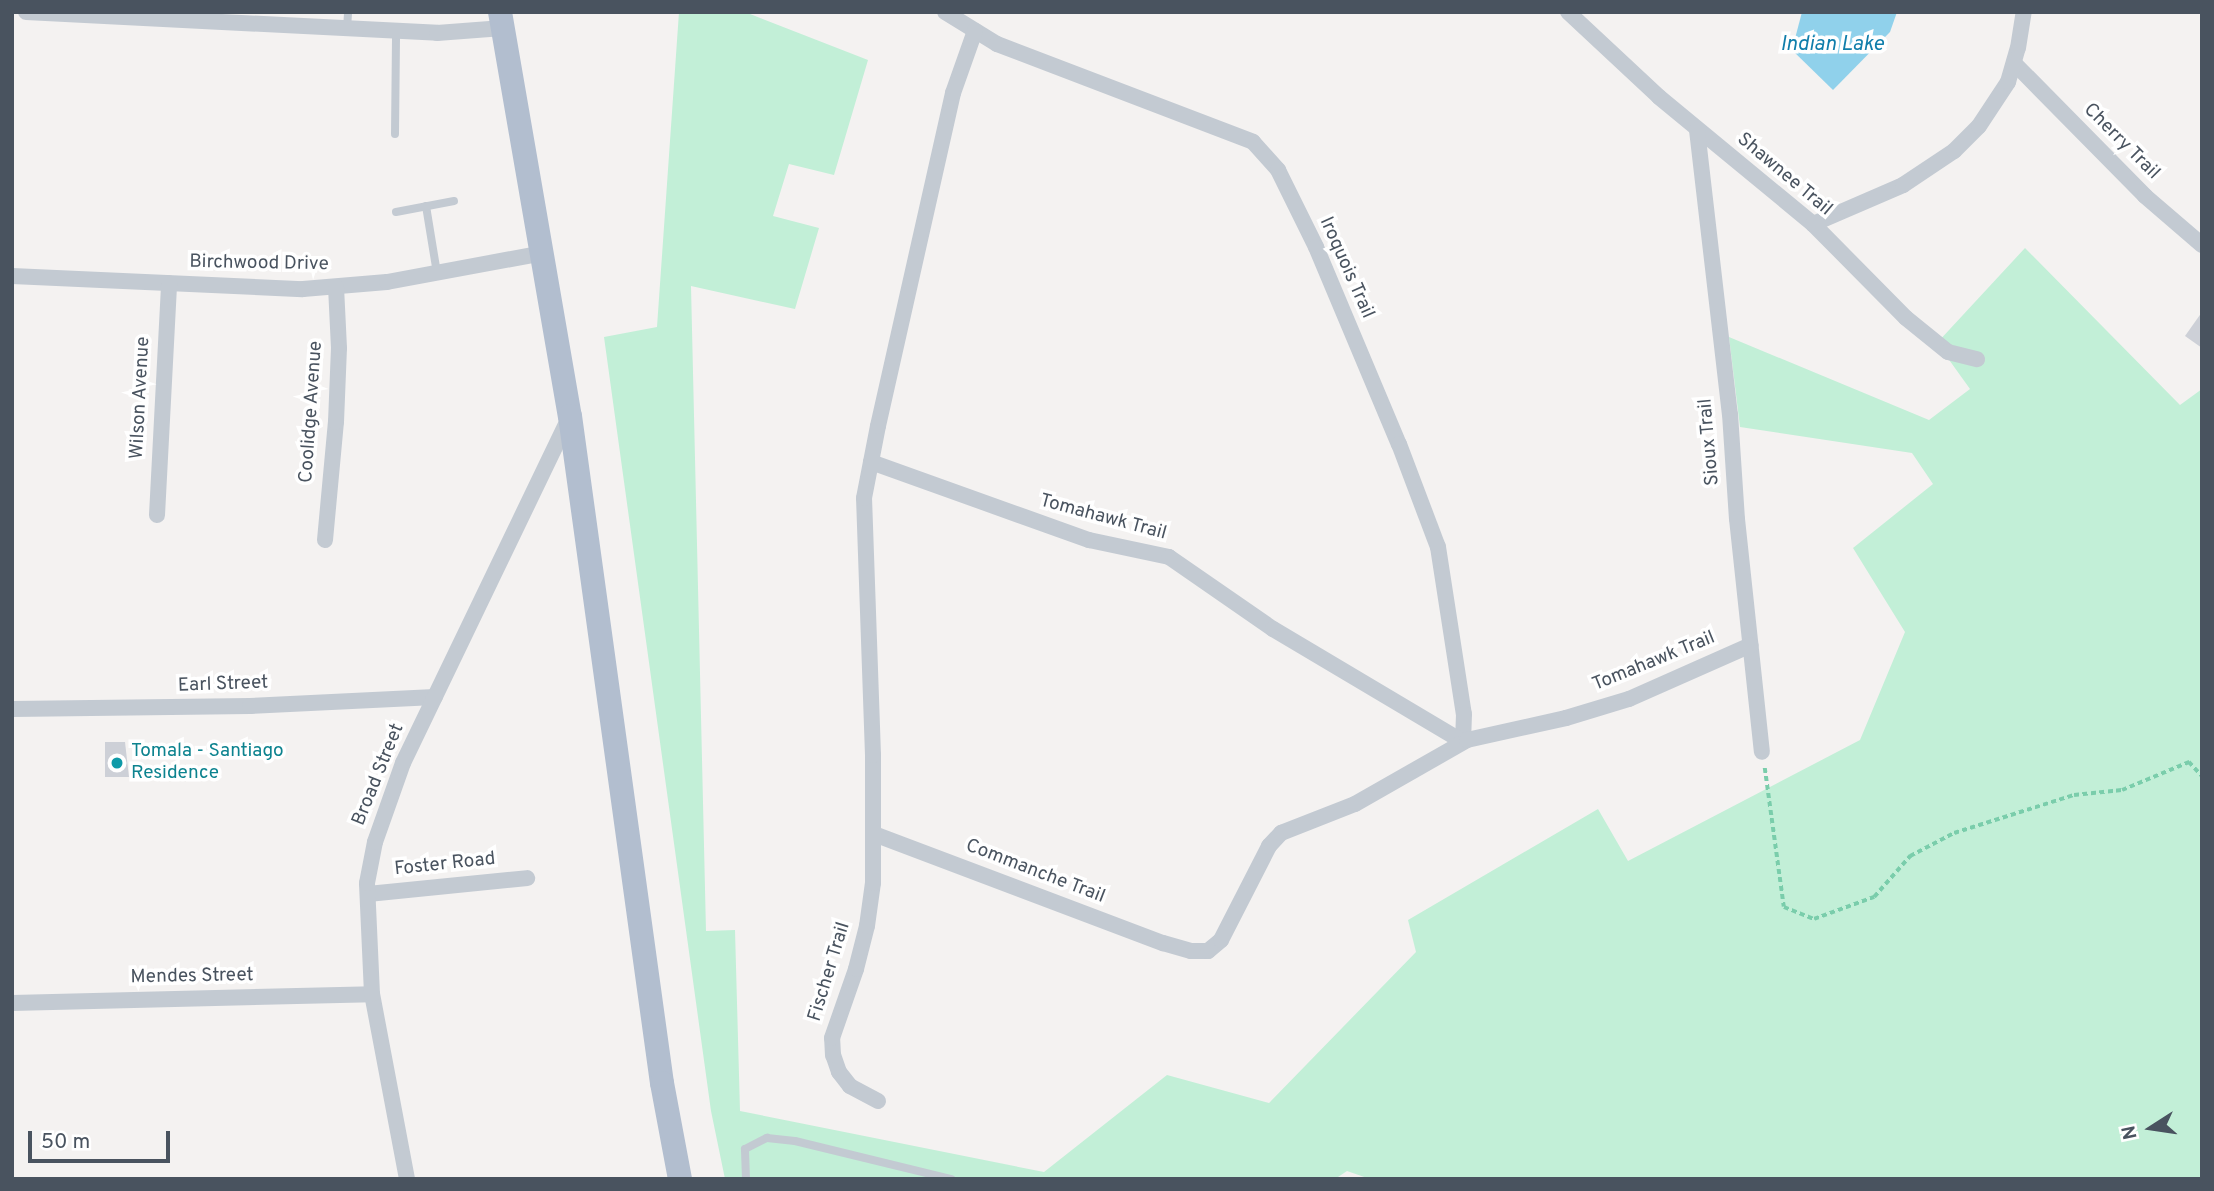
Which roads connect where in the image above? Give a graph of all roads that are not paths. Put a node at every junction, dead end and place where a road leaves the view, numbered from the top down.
1 (26, 12) edge
2 (944, 12) edge
3 (1568, 12) edge
4 (2024, 12) edge
5 (348, 20) edge
6 (501, 20) edge
7 (396, 31) junction
8 (975, 31) junction
9 (2014, 63) junction
10 (1697, 130) junction
11 (395, 134) dead end
12 (454, 201) dead end
13 (426, 206) junction
14 (396, 212) dead end
15 (1813, 224) junction
16 (2202, 245) edge
17 (544, 253) junction
18 (437, 273) junction
19 (12, 276) edge
20 (169, 283) junction
21 (336, 287) junction
22 (1977, 359) dead end
23 (570, 416) junction
24 (871, 463) junction
25 (157, 514) dead end
26 (325, 540) dead end
27 (1751, 645) junction
28 (435, 697) junction
29 (12, 709) edge
30 (1463, 742) junction
31 (1762, 752) road end
32 (874, 834) junction
33 (527, 878) dead end
34 (368, 894) junction
35 (372, 994) junction
36 (12, 1003) edge
37 (878, 1101) dead end
38 (407, 1179) edge
39 (681, 1179) edge
40 (746, 1179) edge
41 (951, 1179) edge

1 - 5 street
2 - 8 street, Iroquois Trail
3 - 10 street, Shawnee Trail
4 - 9 street
5 - 7 street
6 - 7 street
6 - 17 main road
7 - 11 lane
8 - 24 street
8 - 30 street, Iroquois Trail
9 - 15 street
9 - 16 street, Cherry Trail
10 - 15 street, Shawnee Trail
10 - 27 street, Sioux Trail
12 - 13 lane
13 - 14 lane
13 - 18 lane
15 - 22 street, Shawnee Trail
17 - 18 street, Birchwood Drive
17 - 23 main road
18 - 21 street, Birchwood Drive
19 - 20 street, Birchwood Drive
20 - 21 street, Birchwood Drive
20 - 25 street, Wilson Avenue
21 - 26 street, Coolidge Avenue
23 - 28 street, Broad Street
23 - 39 main road
24 - 30 street, Tomahawk Trail
24 - 32 street
27 - 30 street, Tomahawk Trail
27 - 31 street, Sioux Trail
28 - 29 street, Earl Street
28 - 34 street, Broad Street
30 - 32 street, Commanche Trail
32 - 37 street, Fischer Trail
33 - 34 street, Foster Road
34 - 35 street, Broad Street
35 - 36 street, Mendes Street
35 - 38 street, Broad Street
40 - 41 lane

